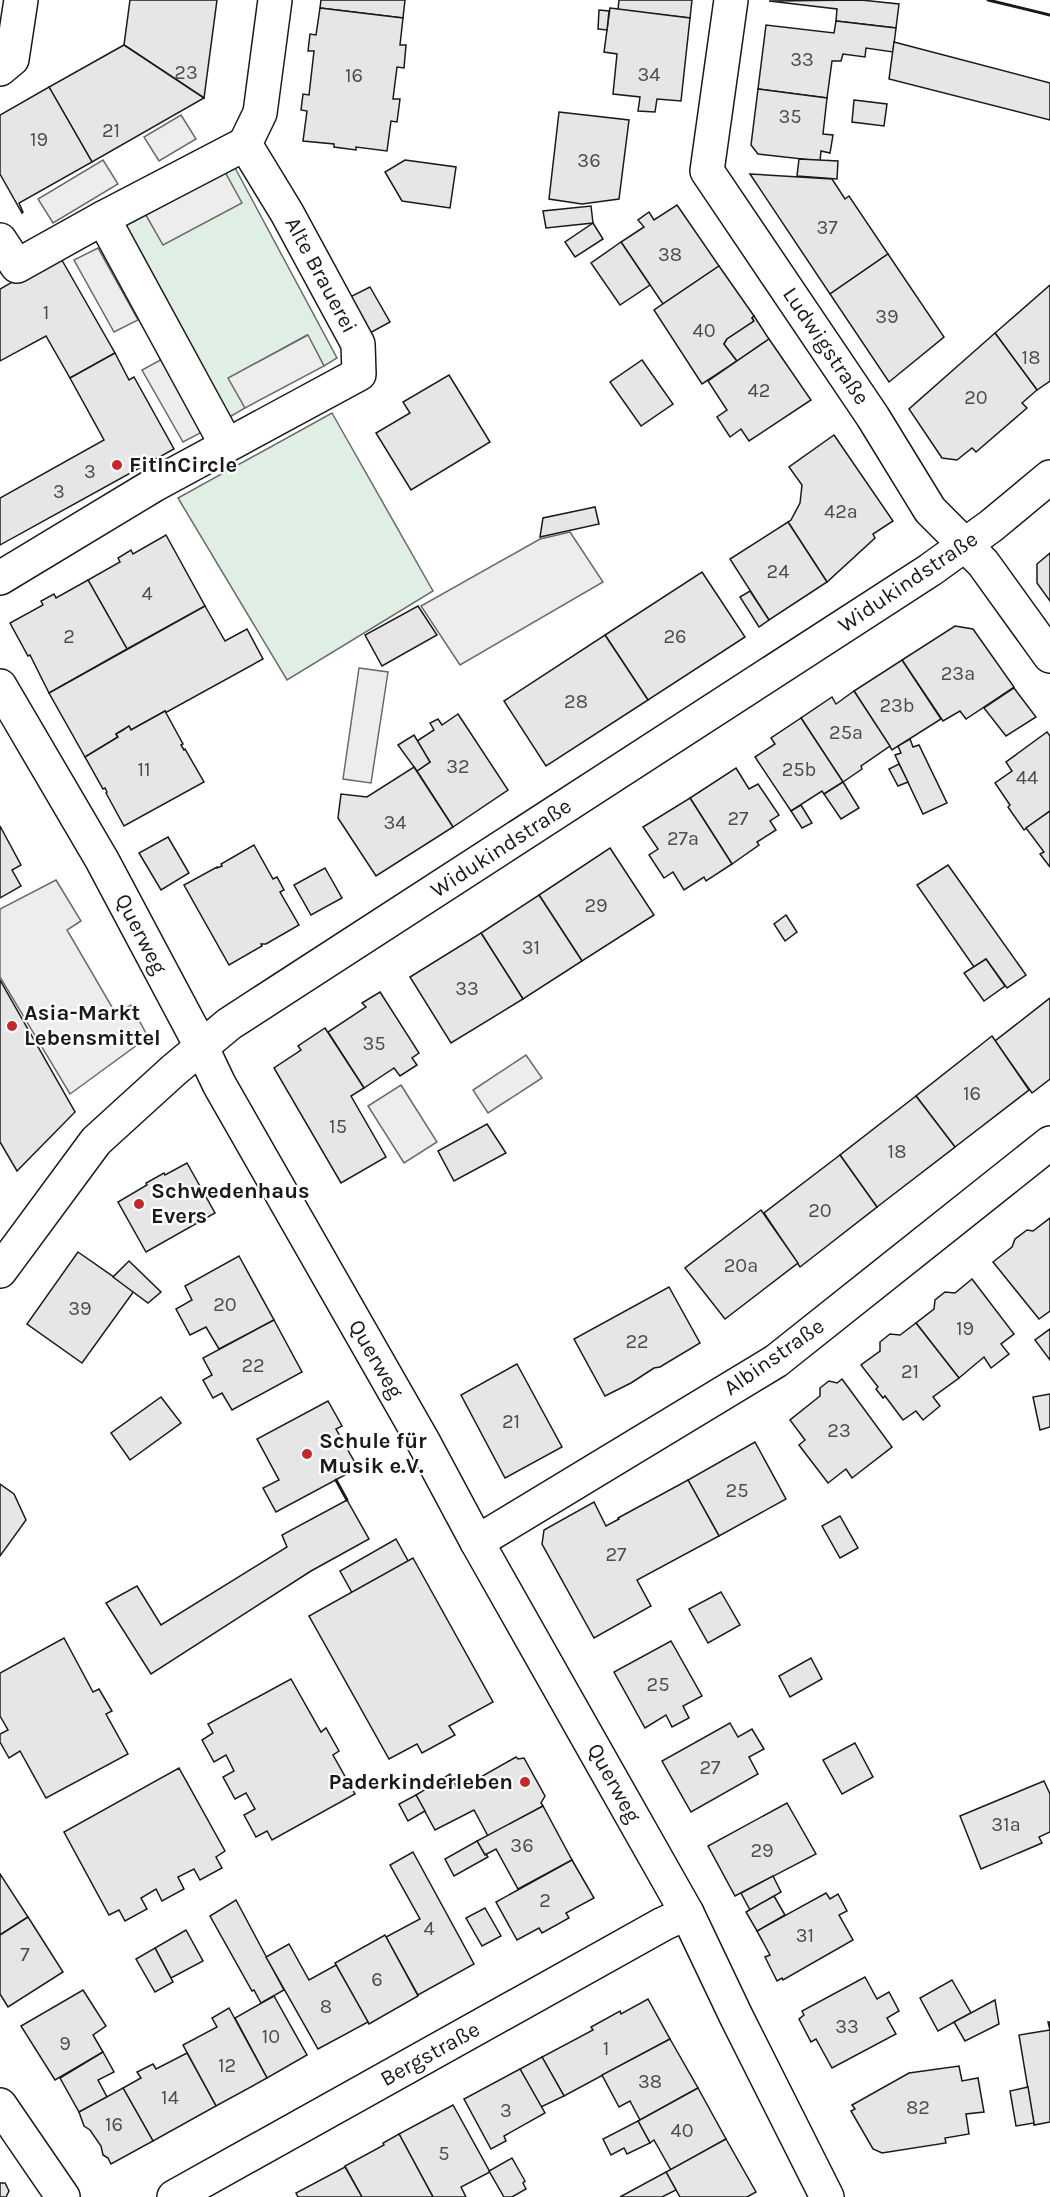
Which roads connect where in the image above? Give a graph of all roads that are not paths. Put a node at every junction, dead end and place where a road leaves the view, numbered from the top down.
1 (21, 0) edge
2 (275, 0) edge
3 (731, 0) edge
4 (0, 69) edge
5 (245, 144) junction
6 (103, 218) junction
7 (0, 240) edge
8 (226, 444) junction
9 (1050, 477) edge
10 (963, 544) junction
11 (0, 578) edge
12 (1050, 657) edge
13 (0, 686) edge
14 (201, 1046) junction
15 (1050, 1143) edge
16 (0, 1270) edge
17 (477, 1542) junction
18 (687, 1913) junction
19 (0, 2104) edge
20 (63, 2197) edge
21 (174, 2197) edge
22 (827, 2197) edge

1 - 4 street
2 - 5 street
3 - 10 street, Ludwigstraße
5 - 6 street
5 - 8 street, Alte Brauerei
6 - 7 street
6 - 8 street
8 - 11 street, Alte Brauerei
9 - 10 street, Widukindstraße
10 - 12 street, Ludwigstraße
10 - 14 street, Widukindstraße
13 - 14 street, Querweg
14 - 16 street, Widukindstraße
14 - 17 street, Querweg
15 - 17 street, Albinstraße
17 - 18 street, Querweg
18 - 21 street, Bergstraße
18 - 22 street, Querweg
19 - 20 street

